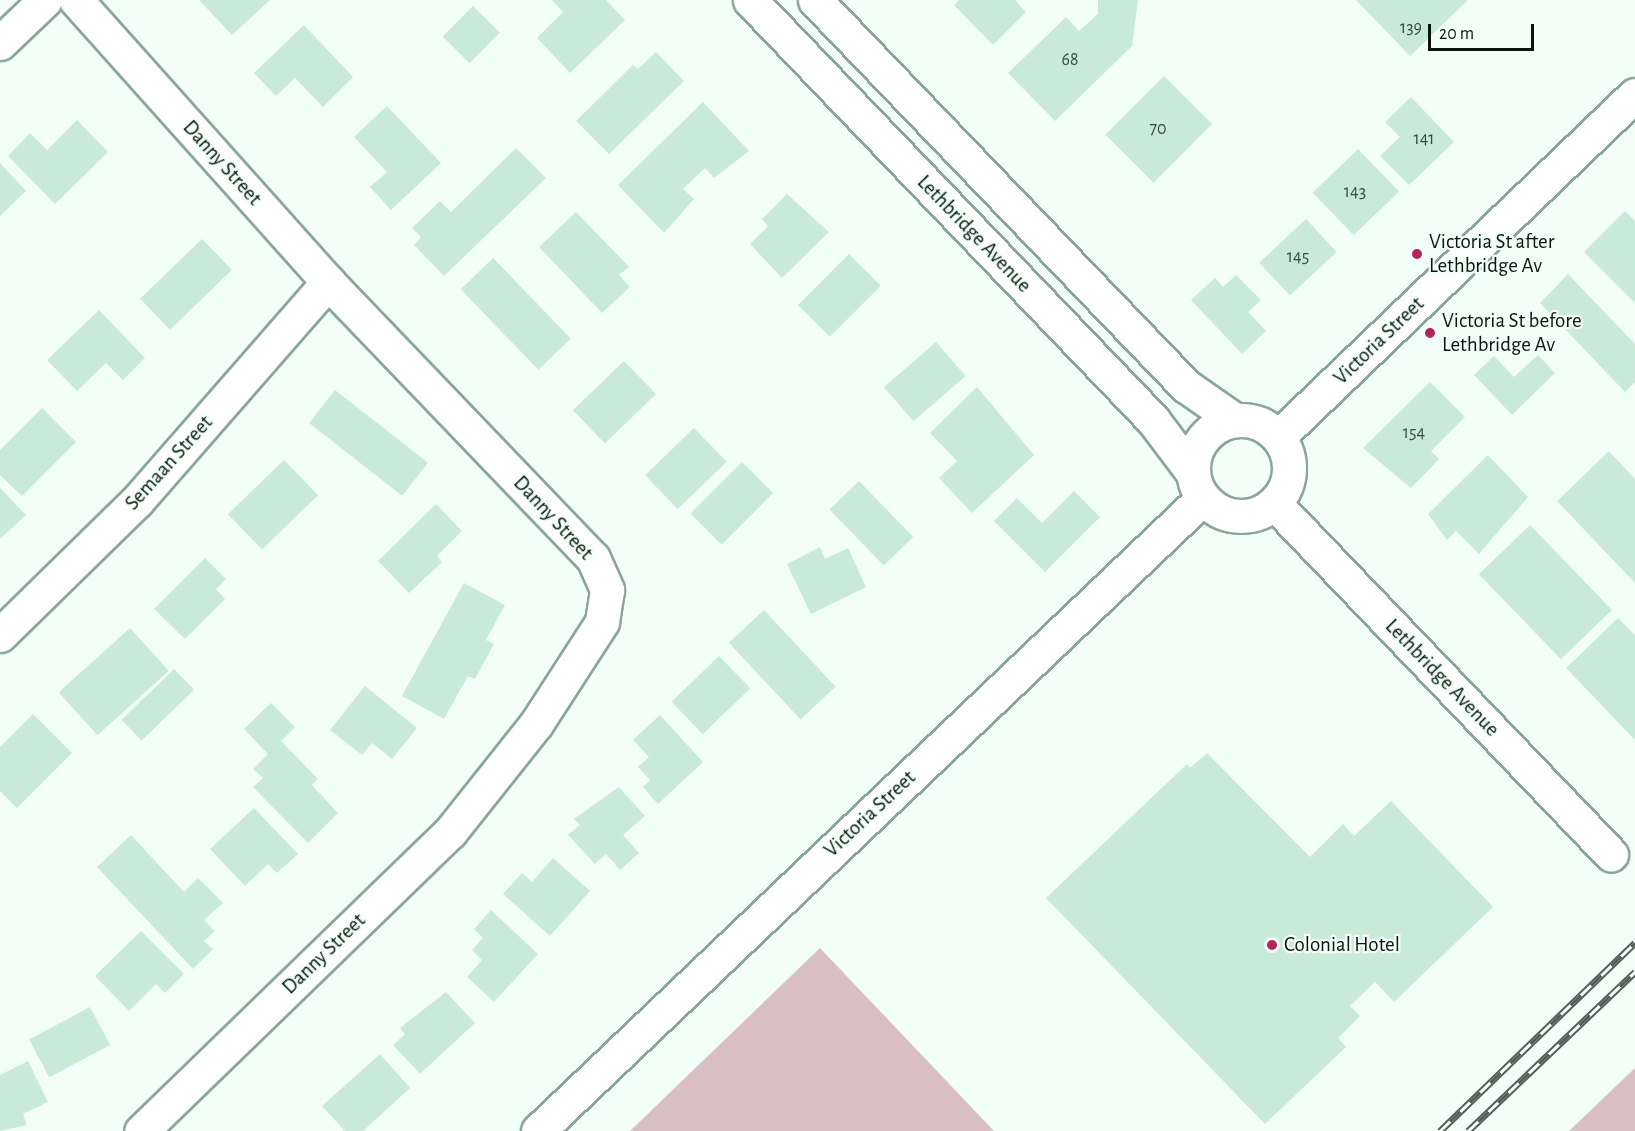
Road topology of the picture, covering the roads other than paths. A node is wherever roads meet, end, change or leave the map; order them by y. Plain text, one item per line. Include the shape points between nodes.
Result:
1 (45, 0) edge
2 (76, 0) edge
3 (750, 0) edge
4 (815, 0) edge
5 (0, 43) edge
6 (1635, 96) edge
7 (328, 282) junction
8 (1235, 420) junction
9 (1278, 437) junction
10 (1198, 486) junction
11 (1274, 503) junction
12 (0, 635) edge
13 (1611, 854) dead end
14 (141, 1131) edge
15 (538, 1131) edge

1 - 5 street
2 - 7 street, Danny Street
3 - 10 street, Lethbridge Avenue via 1153,420
4 - 8 street via 1186,386
6 - 9 street, Victoria Street
7 - 12 street, Semaan Street via 137,501
7 - 14 street, Danny Street via 593,558 607,590 602,622 536,724 450,832
8 - 9 street via 1266,426
8 - 10 street via 1206,435
9 - 11 street via 1289,471
10 - 11 street via 1238,515
10 - 15 street, Victoria Street
11 - 13 street, Lethbridge Avenue

